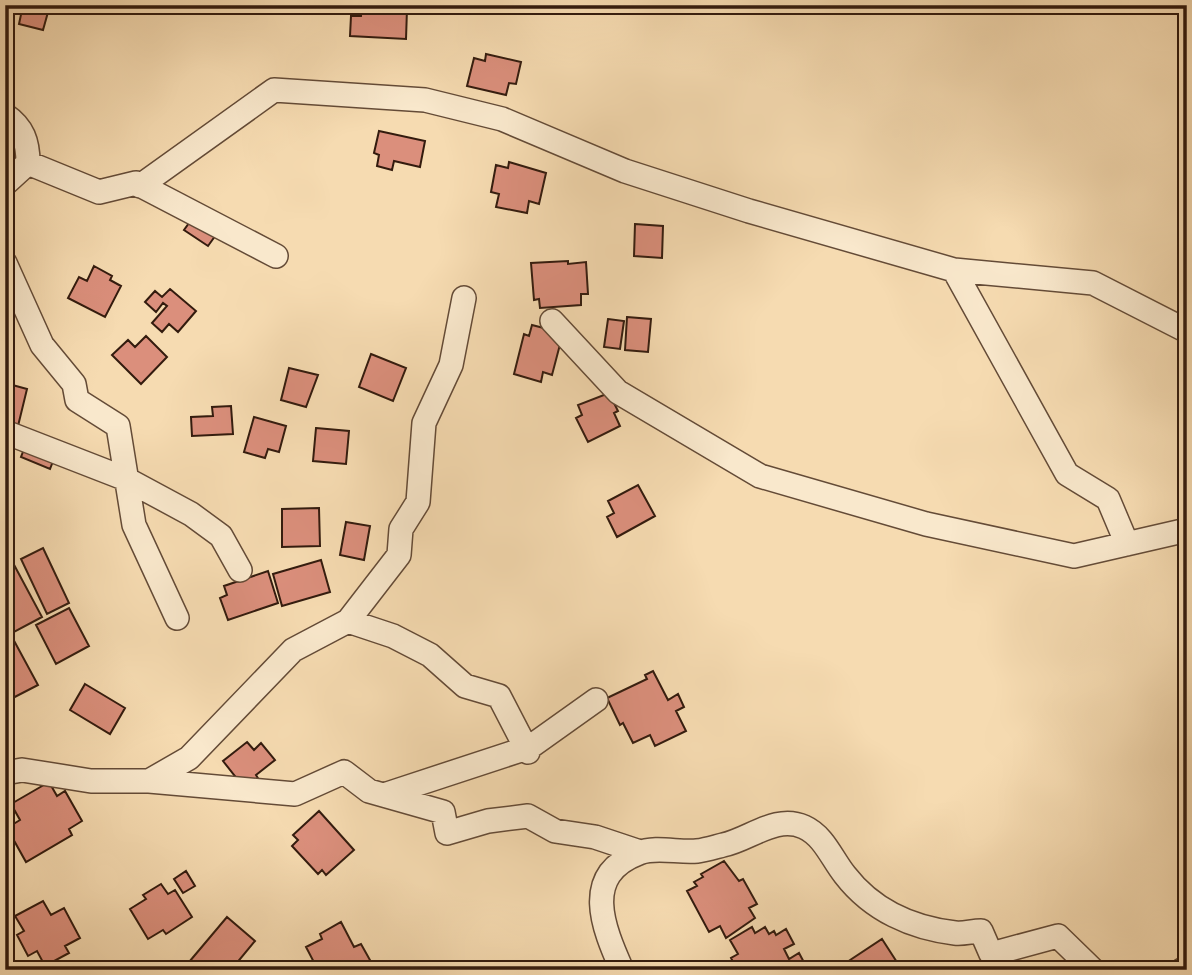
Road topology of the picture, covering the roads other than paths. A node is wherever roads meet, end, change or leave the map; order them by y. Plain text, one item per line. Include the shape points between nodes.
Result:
1 (5, 115) edge
2 (28, 163) junction
3 (6, 184) edge
4 (140, 186) junction
5 (276, 256) dead end
6 (5, 263) edge
7 (954, 270) junction
8 (464, 298) dead end
9 (552, 321) dead end
10 (1187, 331) edge
11 (5, 432) edge
12 (126, 479) junction
13 (1187, 530) edge
14 (1127, 544) junction
15 (240, 570) dead end
16 (177, 618) dead end
17 (348, 621) junction
18 (596, 700) dead end
19 (527, 750) junction
20 (5, 773) edge
21 (149, 781) junction
22 (384, 795) junction
23 (640, 852) junction
24 (622, 970) edge
25 (1093, 970) edge

1 - 2 street via 20,127
2 - 3 street
2 - 4 street via 99,192 136,183
4 - 5 street
4 - 7 street via 274,90 425,100 502,118 625,171 724,203
6 - 12 street via 42,345 74,384 77,400 118,426
7 - 10 street via 1093,283
7 - 14 street via 1067,474 1108,499
8 - 17 street via 451,365 424,423 418,502 401,529 399,555
9 - 14 street via 618,392 760,476 926,524 1074,556
11 - 12 street
12 - 15 street via 191,513 221,536
12 - 16 street via 134,525
13 - 14 street
17 - 19 street via 393,636 430,655 465,686 499,696
17 - 21 street via 293,650 189,758
18 - 19 street
19 - 22 street
20 - 21 street via 22,770 91,780
21 - 22 street via 295,794 344,772 369,791
22 - 23 street via 443,812 447,834 488,821 528,816 555,831 595,837
23 - 24 street via 608,874 600,896 605,932
23 - 25 street via 698,851 731,844 762,828 803,826 826,846 846,877 883,911 926,928 958,934 981,932 988,952 996,955 1058,936

